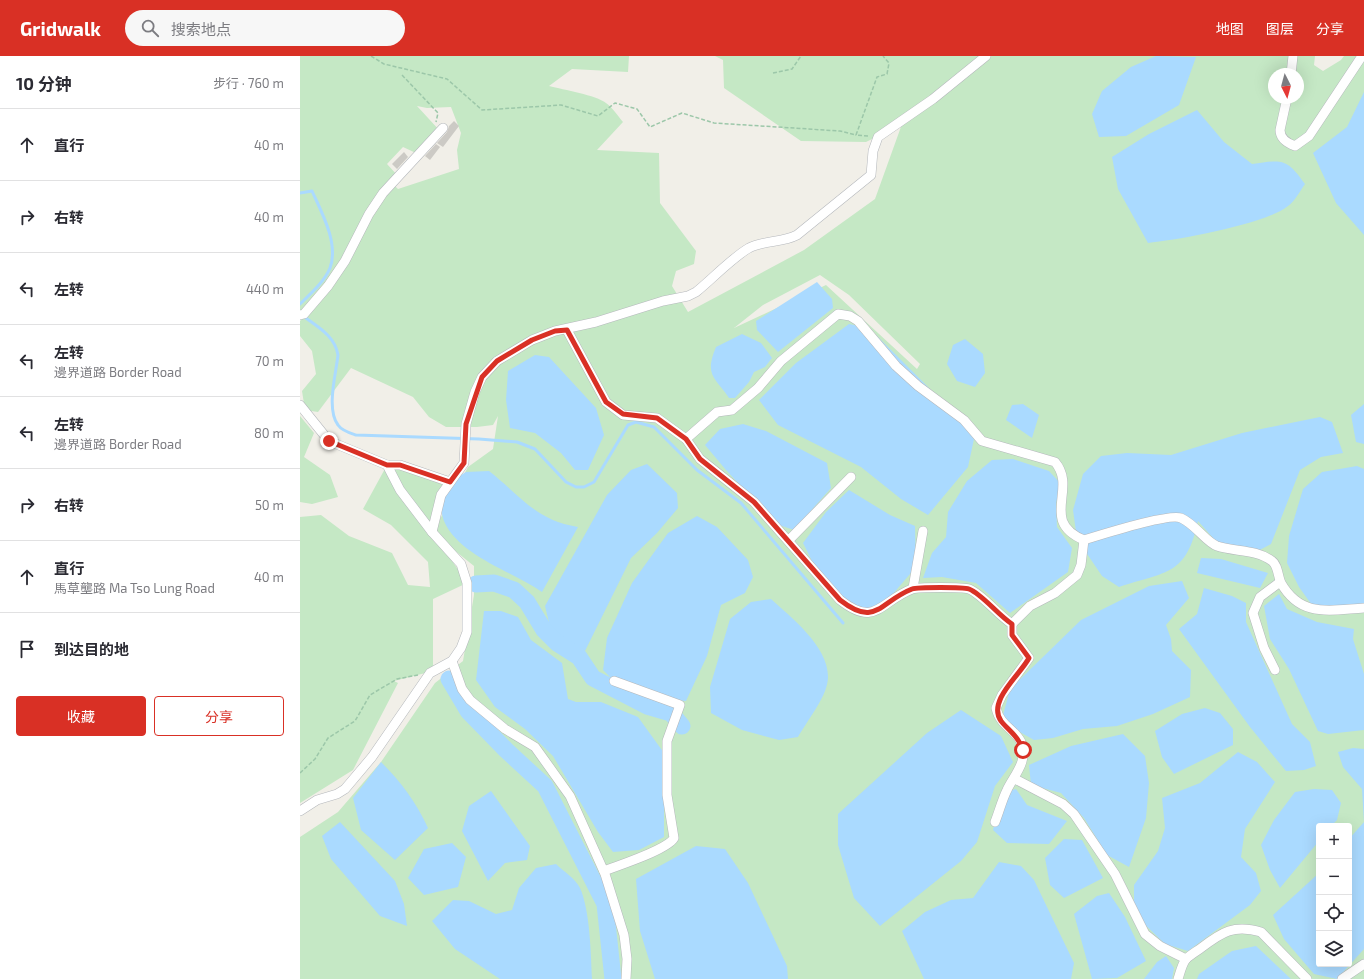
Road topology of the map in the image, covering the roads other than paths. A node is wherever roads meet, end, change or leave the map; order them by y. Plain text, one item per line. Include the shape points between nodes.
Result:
1 (986, 56) edge
2 (1293, 56) edge
3 (1362, 56) edge
4 (1291, 68) edge
5 (1286, 104) edge
6 (443, 128) road end
7 (302, 314) edge
8 (567, 330) junction
9 (300, 405) edge
10 (686, 439) junction
11 (387, 465) junction
12 (851, 477) dead end
13 (450, 482) junction
14 (923, 531) dead end
15 (432, 532) junction
16 (789, 540) junction
17 (1084, 540) junction
18 (1280, 582) junction
19 (913, 588) junction
20 (1364, 608) edge
21 (1012, 624) junction
22 (452, 661) junction
23 (1275, 670) dead end
24 (614, 681) dead end
25 (1015, 779) junction
26 (300, 811) edge
27 (995, 822) dead end
28 (604, 871) junction
29 (1186, 959) junction
30 (1364, 964) edge
31 (626, 979) edge
32 (1178, 979) edge
33 (1307, 979) edge
34 (1342, 979) edge

1 - 8 street via 933,99 878,137 873,151 871,175 797,235 790,239 749,248 688,296
2 - 4 street
3 - 5 street via 1309,136 1295,146 1280,135
6 - 7 street via 383,193 328,286
8 - 10 street via 606,402 623,414 657,418
8 - 13 street via 555,331 532,340 497,361 482,377 466,424 465,459
9 - 11 street via 329,441
10 - 16 street via 700,459 754,502
10 - 17 street via 717,412 732,410 758,388 781,361 838,314 850,316 858,321 896,366 964,420 982,441 1055,462 1063,471 1060,509 1064,527
11 - 13 street via 400,465
11 - 15 street via 400,490
12 - 16 street
13 - 15 street via 441,495
14 - 19 street
15 - 22 street via 461,564 467,583 467,632 461,648
16 - 19 street via 840,600 853,611 873,612
17 - 18 street via 1161,519 1179,517 1192,523 1215,546 1265,556 1274,562
17 - 21 street via 1077,575 1055,592 1030,606
18 - 20 street via 1290,597 1304,607 1319,611
18 - 23 street via 1260,597 1253,613 1264,648
19 - 21 street via 969,589 1000,617
21 - 25 street via 1012,635 1029,658 1002,695 996,708 998,716 1021,741 1023,760
22 - 26 street via 430,673 372,757 349,785 337,794 316,800
22 - 28 street via 462,689 470,700 505,729 535,747 550,766 570,796
24 - 28 street via 680,705 667,741 667,795 674,838 662,848
25 - 27 street via 1007,789
25 - 29 street via 1063,804 1074,814 1115,874 1145,934 1160,946
28 - 31 street via 624,935
29 - 32 street
29 - 33 street via 1225,931 1237,928 1250,929 1261,932
30 - 34 street

